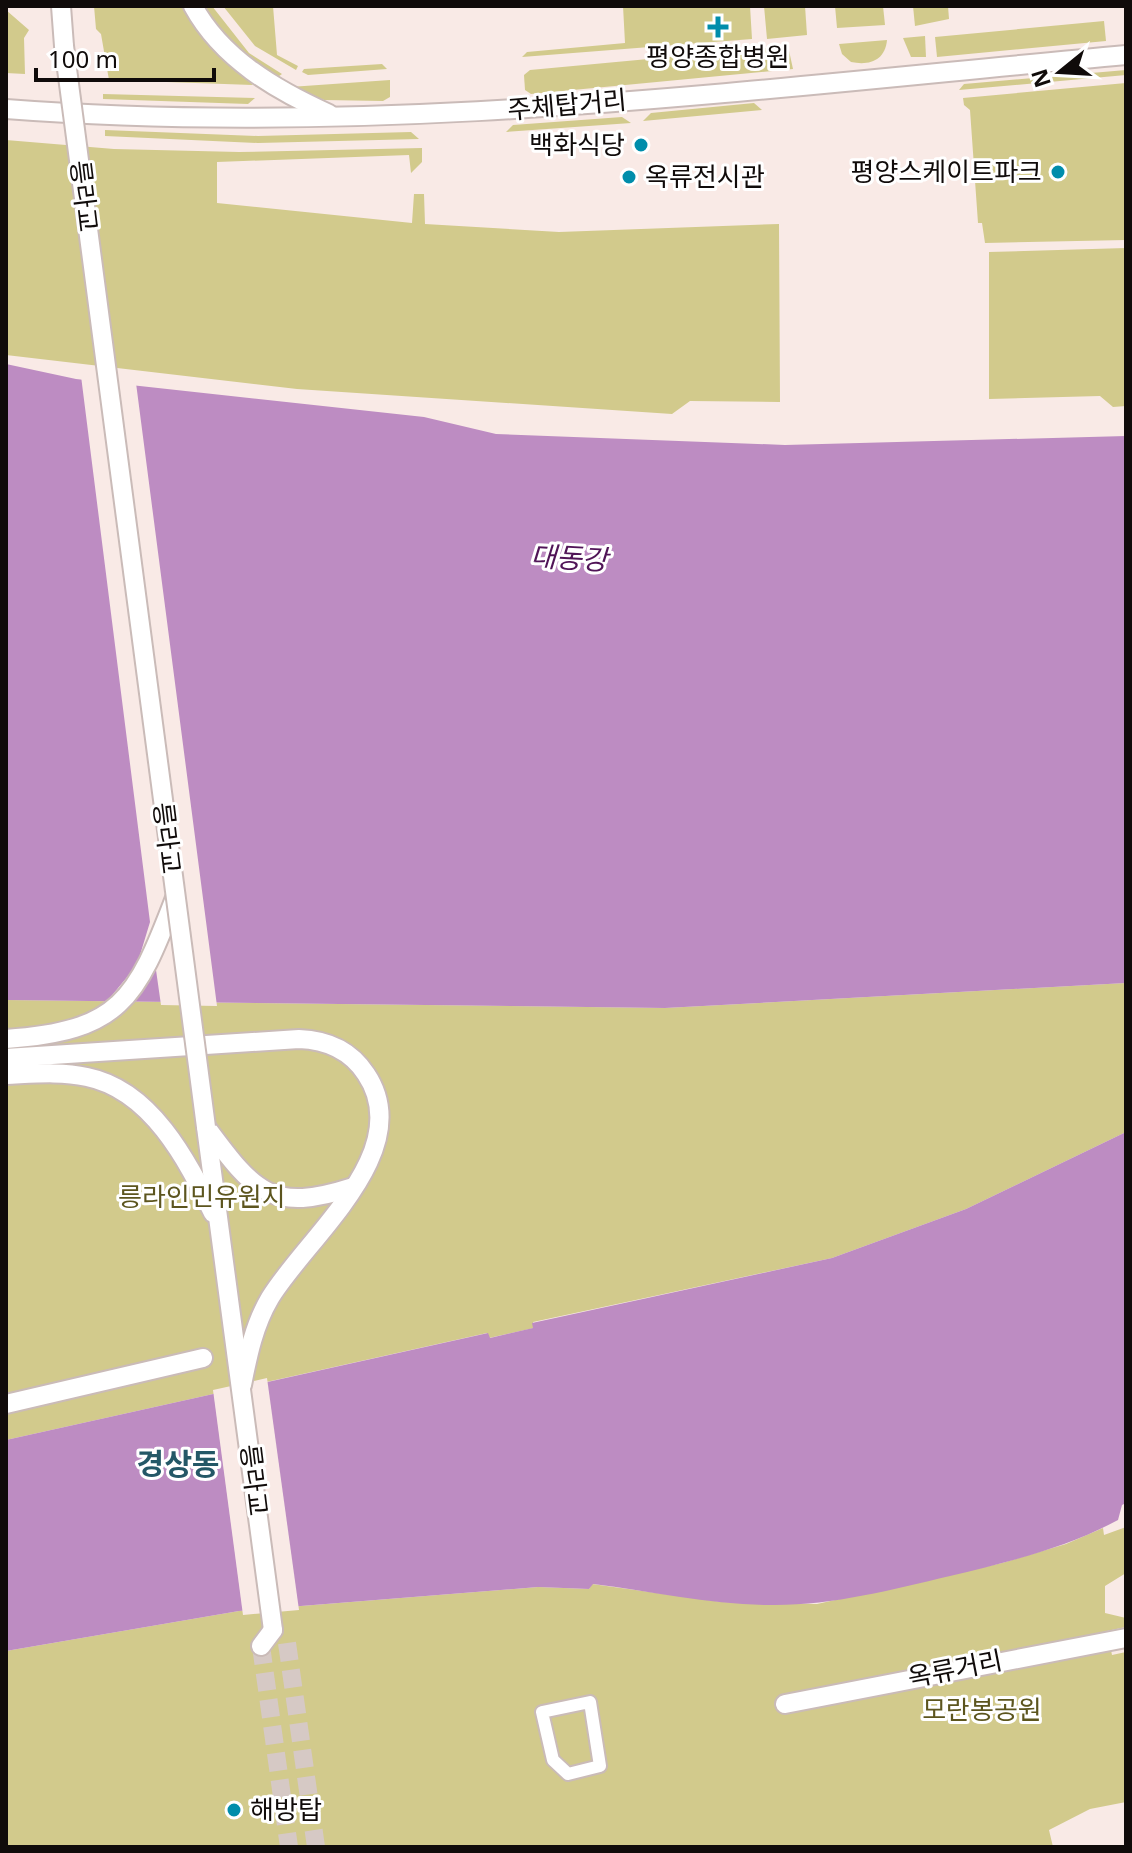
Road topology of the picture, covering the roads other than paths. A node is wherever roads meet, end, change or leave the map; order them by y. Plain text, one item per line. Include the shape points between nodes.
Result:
1 (61, 6) edge
2 (193, 6) edge
3 (1126, 55) edge
4 (262, 79) junction
5 (6, 109) edge
6 (253, 117) junction
7 (338, 118) junction
8 (175, 898) junction
9 (6, 1039) edge
10 (6, 1058) edge
11 (6, 1075) edge
12 (206, 1127) junction
13 (353, 1187) junction
14 (220, 1229) junction
15 (203, 1358) dead end
16 (242, 1385) junction
17 (6, 1404) edge
18 (1126, 1638) edge
19 (261, 1646) tunnel mouth
20 (785, 1704) dead end
21 (568, 1774) joint

1 - 8 main road, 릉라교, bridge
2 - 4 main road via 209,32
3 - 7 main road, 주체탑거리 via 512,110
4 - 6 main road via 267,93
4 - 7 main road
5 - 6 main road, 주체탑거리
6 - 7 main road, 주체탑거리
8 - 9 main road via 143,972 109,1013 65,1034
8 - 12 main road, 릉라교, bridge
10 - 13 main road via 299,1039 328,1042 361,1065 380,1103 382,1124
11 - 14 main road via 89,1077 144,1108 190,1166
12 - 13 main road via 242,1171 275,1196 299,1200
12 - 14 main road, 릉라교
13 - 16 main road via 260,1315
14 - 16 main road, 릉라교
15 - 17 main road
16 - 19 main road, 릉라교 via 280,1636
18 - 20 main road, 옥류거리
21 - 21 street via 600,1766 590,1702 542,1712 553,1760

